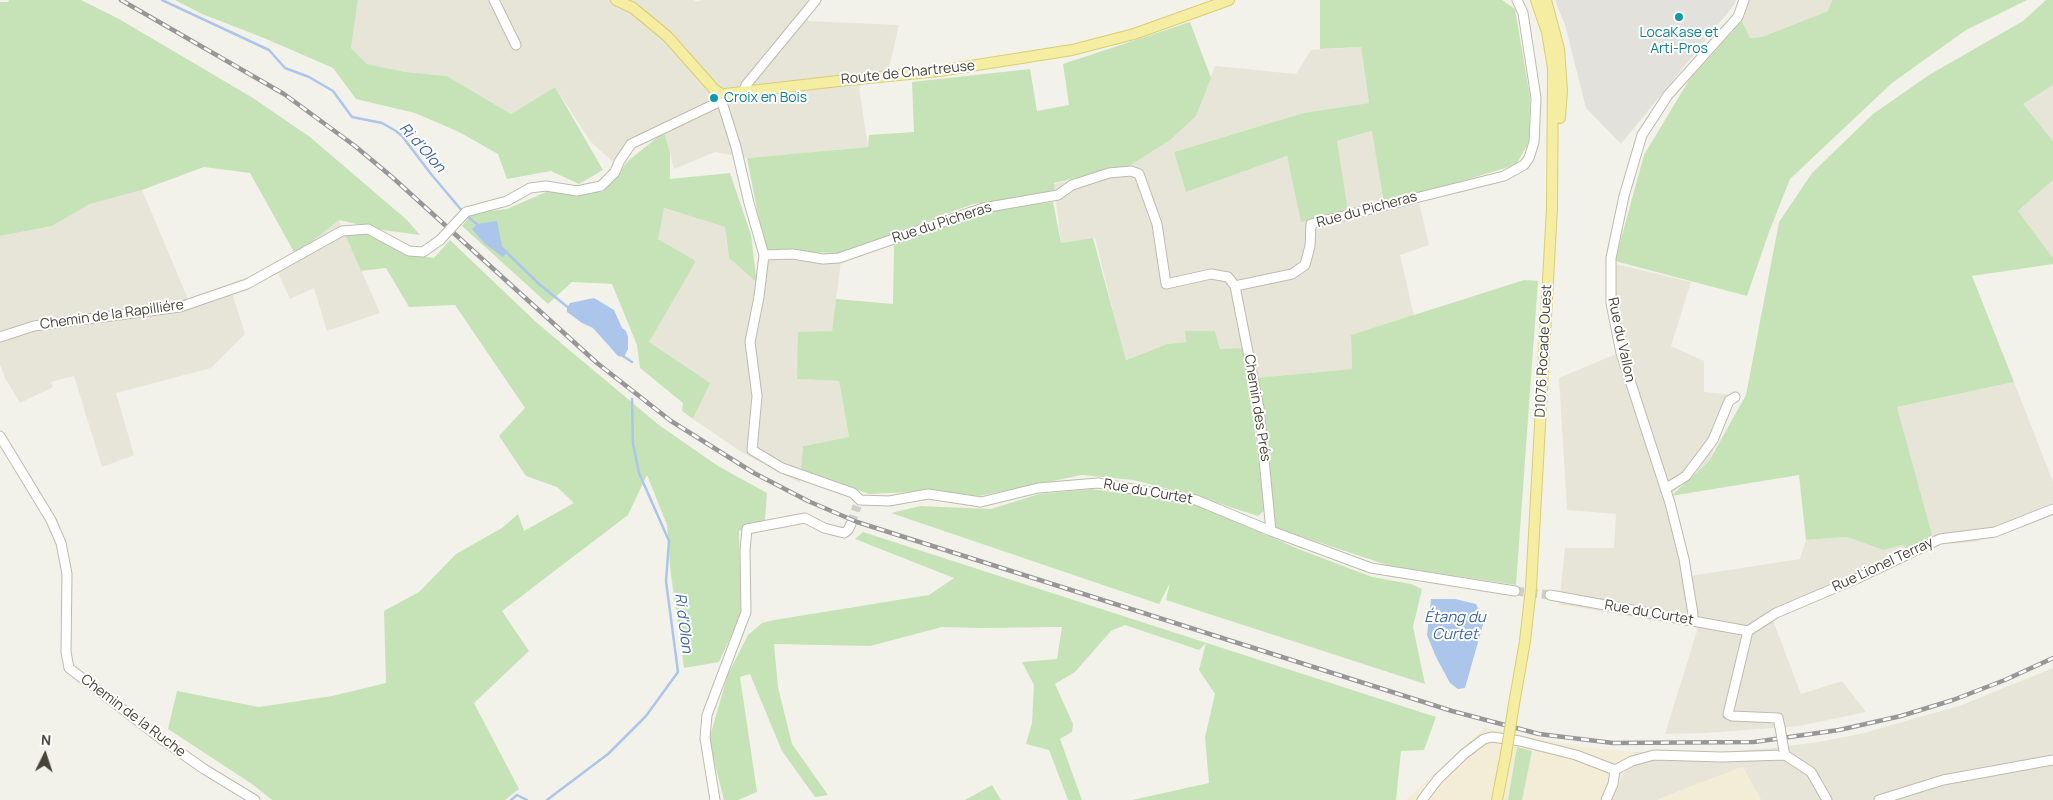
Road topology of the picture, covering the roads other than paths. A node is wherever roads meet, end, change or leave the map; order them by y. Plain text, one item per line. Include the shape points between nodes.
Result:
1 (494, 0) edge
2 (616, 0) edge
3 (816, 0) edge
4 (1229, 0) edge
5 (1517, 0) edge
6 (1536, 0) edge
7 (1546, 0) edge
8 (1744, 0) edge
9 (516, 45) dead end
10 (744, 91) junction
11 (721, 97) junction
12 (1552, 208) junction
13 (764, 255) junction
14 (1234, 286) junction
15 (0, 337) edge
16 (1734, 397) dead end
17 (0, 436) edge
18 (1665, 489) junction
19 (2053, 509) edge
20 (851, 524) dead end
21 (1271, 531) junction
22 (1515, 591) tunnel mouth
23 (1550, 595) tunnel mouth
24 (1692, 621) junction
25 (1748, 630) junction
26 (1784, 753) junction
27 (2053, 760) edge
28 (1615, 770) junction
29 (256, 800) edge
30 (715, 800) edge
31 (1422, 800) edge
32 (1498, 800) edge
33 (1606, 800) edge
34 (1827, 800) edge
35 (1879, 800) edge

1 - 9 street
2 - 11 main road via 633,8 666,36
3 - 10 street
4 - 10 main road, Route de Chartreuse via 1134,34 1072,50 939,71
5 - 14 street, Rue du Picheras via 1523,13 1536,98 1534,142 1524,165 1504,176 1311,224 1305,265 1292,274
6 - 12 main road, D1076 Rocade Ouest via 1547,32 1553,68
7 - 12 main road via 1558,49 1562,91
8 - 18 street, Rue du Vallon via 1738,17 1668,95 1642,135 1624,196 1611,258 1611,303 1621,353
10 - 11 main road, Route de Chartreuse
11 - 13 street
11 - 15 street, Chemin de la Rapilliére, bridge via 632,144 615,172 601,186 577,191 546,186 530,188 507,201 466,212 440,240 423,252 409,251 368,229 342,231 247,284 180,307 34,326
12 - 32 main road, D1076 Rocade Ouest, bridge via 1532,580
13 - 14 street, Rue du Picheras via 839,258 983,208 1058,195 1072,184 1109,173 1131,171 1139,174 1157,224 1166,284 1211,274 1228,277
13 - 21 street, Rue du Curtet via 750,342 757,396 752,450 782,468 853,493 859,503 928,494 981,502 1038,488 1098,483 1196,500
14 - 21 street, Chemin des Prés via 1259,408
16 - 18 street via 1729,401 1714,440 1686,476
17 - 29 street, Chemin de la Ruche via 51,520 61,543 67,574 66,652 69,668 160,738
18 - 24 street, Rue du Vallon via 1684,559
19 - 25 street, Rue Lionel Terray via 1995,532 1940,539 1776,613
20 - 30 street via 844,533 824,528 805,518 747,529 744,552 746,612 707,715 705,738
21 - 22 street, Rue du Curtet via 1371,568
23 - 24 street, Rue du Curtet
24 - 25 street, Rue du Curtet
25 - 26 street, bridge via 1728,714 1778,718
26 - 28 street via 1722,757 1654,755
26 - 34 street via 1811,772
27 - 35 street via 1943,780
28 - 31 street via 1576,755 1492,737 1464,754
28 - 33 street

